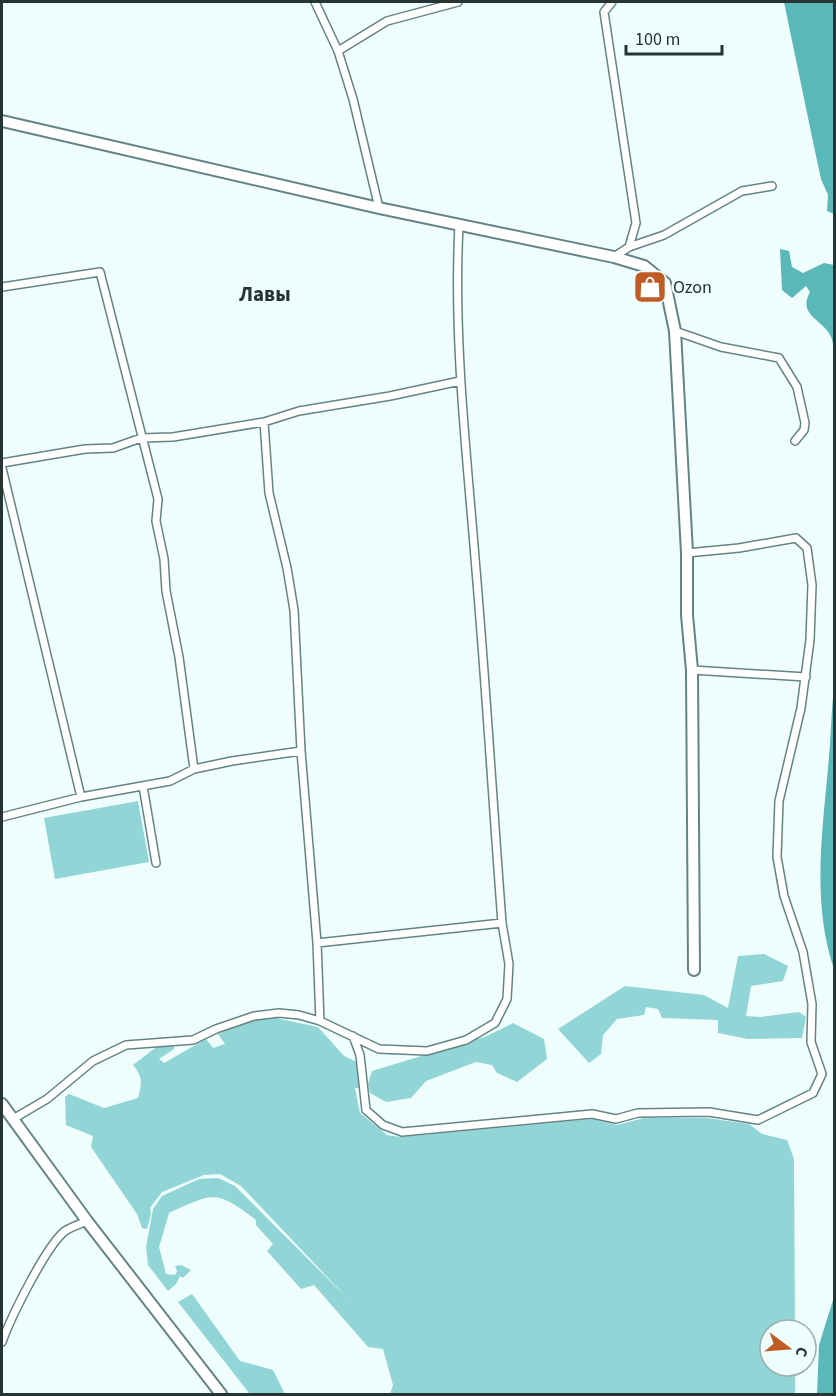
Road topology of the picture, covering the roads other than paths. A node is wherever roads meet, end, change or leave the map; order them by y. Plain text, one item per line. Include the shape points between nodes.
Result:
1 (315, 2) edge
2 (458, 2) edge
3 (612, 2) edge
4 (338, 51) junction
5 (2, 121) edge
6 (772, 186) dead end
7 (379, 208) junction
8 (459, 225) junction
9 (629, 247) junction
10 (614, 257) junction
11 (2, 286) edge
12 (675, 331) junction
13 (460, 381) junction
14 (264, 422) junction
15 (141, 438) junction
16 (795, 441) dead end
17 (2, 466) edge
18 (687, 553) junction
19 (692, 670) junction
20 (806, 677) junction
21 (302, 751) junction
22 (194, 769) junction
23 (143, 786) junction
24 (81, 796) junction
25 (2, 817) edge
26 (156, 863) dead end
27 (502, 923) junction
28 (317, 943) junction
29 (694, 970) dead end
30 (320, 1021) junction
31 (353, 1036) junction
32 (2, 1104) edge
33 (12, 1119) junction
34 (87, 1221) junction
35 (2, 1342) edge
36 (221, 1395) edge

1 - 4 street
2 - 4 street via 387,21
3 - 9 street via 604,12 636,223
4 - 7 street via 356,106
5 - 7 street
6 - 9 street via 742,191 664,235
7 - 8 street
8 - 10 street
8 - 13 street via 456,283
9 - 10 street
10 - 12 street via 644,266 665,283
11 - 15 street via 99,272
12 - 16 street via 722,347 779,358 797,387 805,423
12 - 18 street
13 - 14 street via 299,411
13 - 27 street
14 - 15 street via 174,437
14 - 21 street via 268,493 294,610
15 - 17 street via 113,448 85,449
15 - 22 street via 158,499 156,521
17 - 24 street
18 - 19 street
18 - 20 street via 796,538 807,548 812,585
19 - 20 street
19 - 29 street
20 - 31 street via 779,801 777,857 784,896 803,952 812,1004 811,1041 822,1074 813,1093 758,1120 709,1112 638,1113 616,1119 592,1114 402,1132 383,1125 366,1110 360,1055
21 - 22 street
21 - 28 street
22 - 23 street via 170,781
23 - 24 street
23 - 26 street
24 - 25 street
27 - 28 street
27 - 31 street via 509,964 507,999 495,1023 466,1040 427,1051 379,1049
28 - 30 street
30 - 31 street
30 - 33 street via 279,1013 254,1016 193,1040 126,1045 93,1061 47,1099
32 - 33 street
33 - 34 street
34 - 35 street via 65,1232 50,1251 13,1314
34 - 36 street

